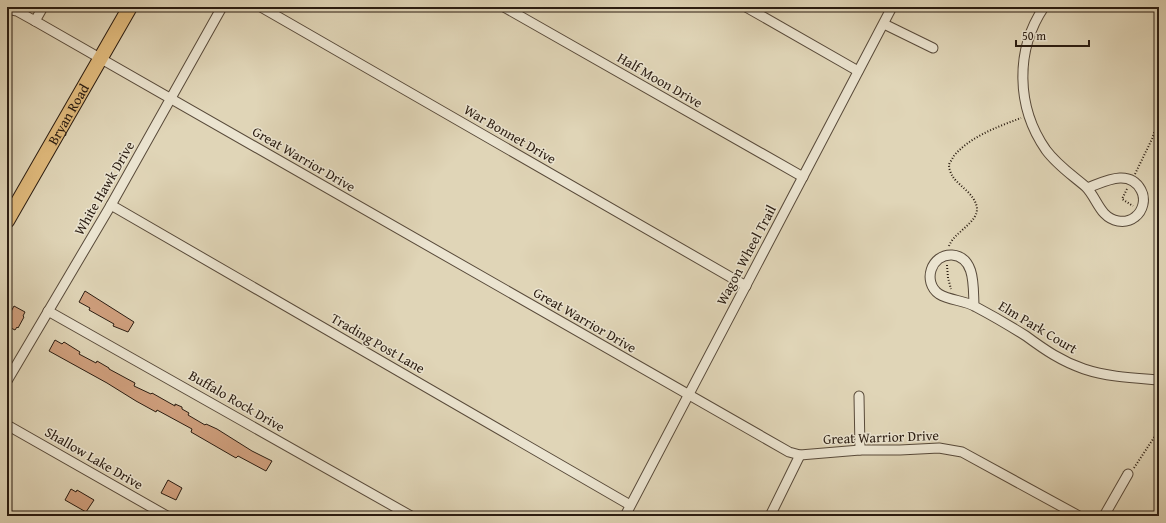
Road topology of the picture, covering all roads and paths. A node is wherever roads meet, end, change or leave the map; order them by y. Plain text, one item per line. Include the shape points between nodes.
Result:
1 (43, 7) edge
2 (130, 7) edge
3 (222, 7) edge
4 (261, 7) edge
5 (504, 7) edge
6 (746, 7) edge
7 (892, 7) edge
8 (1044, 7) edge
9 (7, 9) edge
10 (35, 21) junction
11 (884, 24) junction
12 (933, 48) dead end
13 (100, 59) junction
14 (858, 71) junction
15 (170, 99) junction
16 (1022, 118) dead end
17 (1159, 118) edge
18 (1134, 175) dead end
19 (803, 177) junction
20 (1129, 185) dead end
21 (1087, 188) junction
22 (111, 205) junction
23 (1136, 208) dead end
24 (7, 220) edge
25 (948, 249) dead end
26 (947, 261) dead end
27 (746, 286) junction
28 (952, 292) dead end
29 (974, 305) junction
30 (48, 311) junction
31 (1159, 380) edge
32 (7, 381) edge
33 (689, 395) junction
34 (859, 396) dead end
35 (7, 425) edge
36 (1159, 430) edge
37 (860, 450) junction
38 (800, 455) junction
39 (1128, 474) joint
40 (630, 505) junction
41 (166, 516) edge
42 (411, 516) edge
43 (625, 516) edge
44 (770, 516) edge
45 (1079, 516) edge
46 (1104, 516) edge

1 - 10 street
2 - 13 main road, Bryan Road
3 - 15 street, White Hawk Drive
4 - 27 street, War Bonnet Drive
5 - 19 street, Half Moon Drive
6 - 14 street
7 - 11 street, Wagon Wheel Trail
8 - 21 street via 1031,31 1024,56 1022,78 1026,106 1031,123 1046,150
9 - 10 street, Great Warrior Drive
10 - 13 street, Great Warrior Drive
11 - 12 street
11 - 14 street, Wagon Wheel Trail
13 - 15 street, Great Warrior Drive
13 - 24 main road, Bryan Road
14 - 19 street, Wagon Wheel Trail
15 - 22 street, White Hawk Drive
15 - 33 street, Great Warrior Drive
16 - 25 path via 971,141 959,150 951,161 950,171 977,208 974,219 954,237
17 - 18 path via 1152,139
19 - 27 street, Wagon Wheel Trail
20 - 23 path via 1122,199
21 - 21 street via 1104,214 1115,221 1131,220 1143,206 1143,192 1128,178 1114,178
22 - 30 street, White Hawk Drive
22 - 40 street, Trading Post Lane
26 - 28 path
27 - 33 street, Wagon Wheel Trail
29 - 29 street, Elm Park Court via 936,291 931,284 930,276 931,268 937,260 949,255 967,263 971,270
29 - 31 street, Elm Park Court via 1075,366 1111,375
30 - 32 street, White Hawk Drive
30 - 42 street, Buffalo Rock Drive
33 - 38 street, Great Warrior Drive via 789,452
33 - 40 street, Wagon Wheel Trail
34 - 37 street
35 - 41 street, Shallow Lake Drive
36 - 39 path
37 - 38 street, Great Warrior Drive
37 - 45 street, Great Warrior Drive via 939,448 962,452
38 - 44 street
39 - 46 street
40 - 43 street, Wagon Wheel Trail

